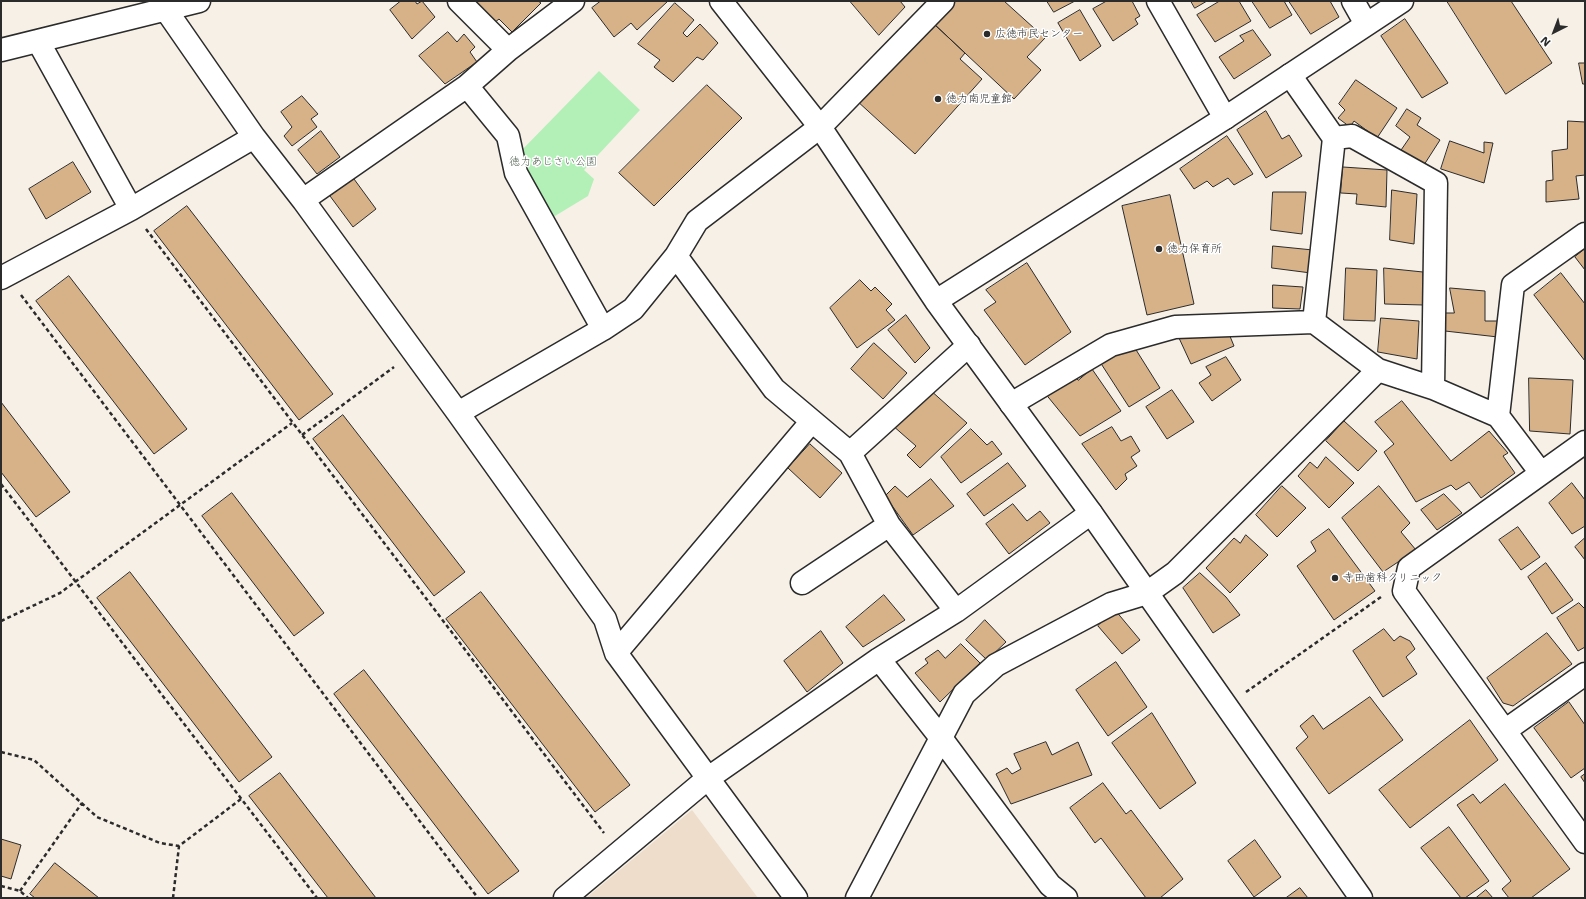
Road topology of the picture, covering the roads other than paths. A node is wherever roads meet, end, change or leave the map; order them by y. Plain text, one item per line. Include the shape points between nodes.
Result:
1 (199, 1) edge
2 (459, 1) edge
3 (573, 1) edge
4 (721, 1) edge
5 (943, 1) edge
6 (1158, 1) edge
7 (1353, 1) edge
8 (1402, 1) edge
9 (166, 10) junction
10 (1366, 24) junction
11 (38, 41) junction
12 (1, 50) edge
13 (508, 50) junction
14 (1290, 75) junction
15 (467, 86) junction
16 (1225, 118) junction
17 (820, 127) junction
18 (254, 137) junction
19 (1334, 138) junction
20 (303, 200) junction
21 (131, 209) junction
22 (1585, 234) edge
23 (676, 256) junction
24 (4, 277) edge
25 (936, 301) junction
26 (1314, 322) junction
27 (603, 329) junction
28 (969, 345) junction
29 (1378, 370) junction
30 (1433, 388) junction
31 (1011, 404) junction
32 (458, 412) junction
33 (1498, 416) junction
34 (812, 421) junction
35 (1585, 442) edge
36 (850, 453) junction
37 (1541, 472) junction
38 (1091, 513) junction
39 (889, 525) junction
40 (802, 583) dead end
41 (1147, 593) junction
42 (956, 611) junction
43 (616, 653) junction
44 (879, 659) junction
45 (1585, 674) edge
46 (1506, 730) junction
47 (941, 738) junction
48 (707, 779) junction
49 (1585, 842) edge
50 (565, 898) edge
51 (796, 898) edge
52 (857, 898) edge
53 (1066, 898) edge
54 (1361, 898) edge

1 - 9 street
2 - 13 street
3 - 13 street
4 - 17 street
5 - 17 street
6 - 16 street
7 - 10 street
8 - 10 street
9 - 11 street
9 - 18 street
10 - 14 street
11 - 12 street
11 - 21 street
13 - 15 street
14 - 16 street
14 - 19 street
15 - 20 street
15 - 27 street via 508,136 516,173
16 - 25 street
17 - 23 street via 697,221
17 - 25 street
18 - 20 street
18 - 21 street
19 - 26 street
19 - 30 street via 1352,136 1436,183
20 - 32 street
21 - 24 street
22 - 33 street via 1513,285
23 - 27 street via 633,309
23 - 34 street via 774,390
25 - 28 street
26 - 29 street
26 - 31 street via 1176,327 1111,345
27 - 32 street
28 - 31 street
28 - 36 street
29 - 30 street
29 - 41 street via 1175,573
30 - 33 street
31 - 38 street
32 - 43 street via 605,619
33 - 37 street
34 - 36 street
34 - 43 street
35 - 37 street
36 - 39 street
37 - 46 street via 1409,568 1404,591
38 - 41 street
38 - 42 street
39 - 40 street
39 - 42 street
41 - 47 street via 1111,604 996,665 964,694
41 - 54 street
42 - 44 street
43 - 48 street
44 - 47 street
44 - 48 street
45 - 46 street
46 - 49 street
47 - 52 street
47 - 53 street via 1050,885
48 - 50 street
48 - 51 street

